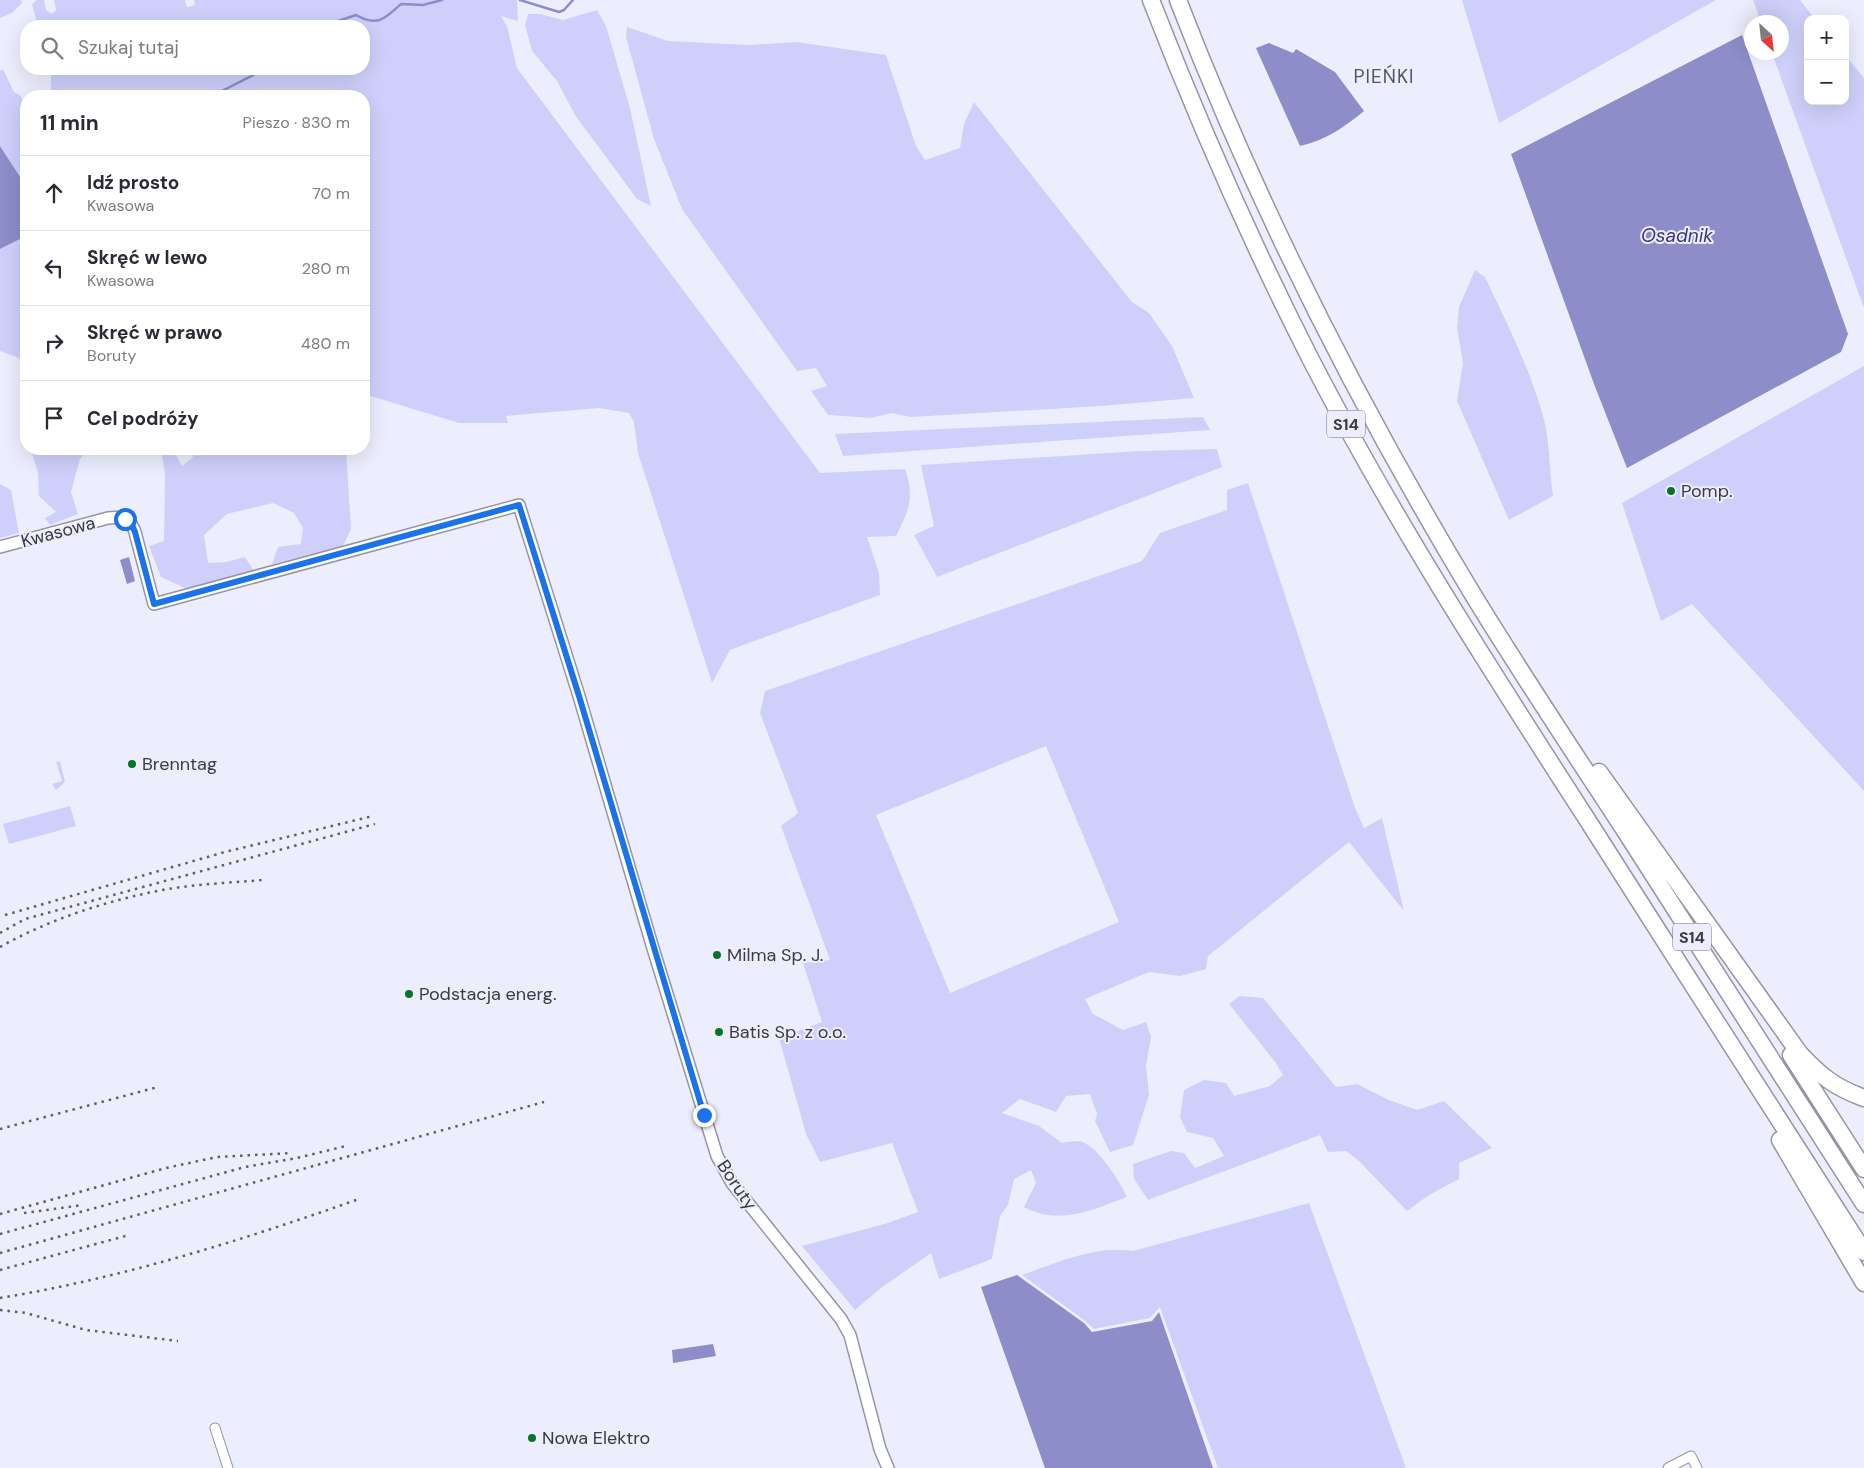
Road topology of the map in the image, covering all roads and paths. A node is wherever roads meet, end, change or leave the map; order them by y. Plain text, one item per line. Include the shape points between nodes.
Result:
1 (1151, 0) edge
2 (1178, 0) edge
3 (519, 505) joint
4 (0, 547) edge
5 (1520, 669) junction
6 (1714, 933) junction
7 (1725, 1036) junction
8 (1864, 1098) edge
9 (1864, 1169) edge
10 (1864, 1204) edge
11 (1864, 1252) edge
12 (1864, 1283) edge
13 (215, 1428) dead end
14 (228, 1468) edge
15 (888, 1468) edge
16 (1668, 1468) edge
17 (1697, 1468) edge

1 - 7 highway, S14 via 1213,152 1264,264 1310,358 1368,464 1429,572 1493,675
2 - 5 highway, S14 via 1236,142 1327,334 1420,505
3 - 4 street, Kwasowa via 154,604 135,532 125,519 108,518
3 - 15 street, Boruty via 717,1156 732,1183 841,1318 850,1335
5 - 6 highway via 1568,730
5 - 10 highway, S14
6 - 8 highway via 1820,1076 1836,1087
6 - 9 highway
7 - 11 highway, S14
7 - 12 highway via 1769,1121
13 - 14 street
16 - 17 street via 1691,1456

